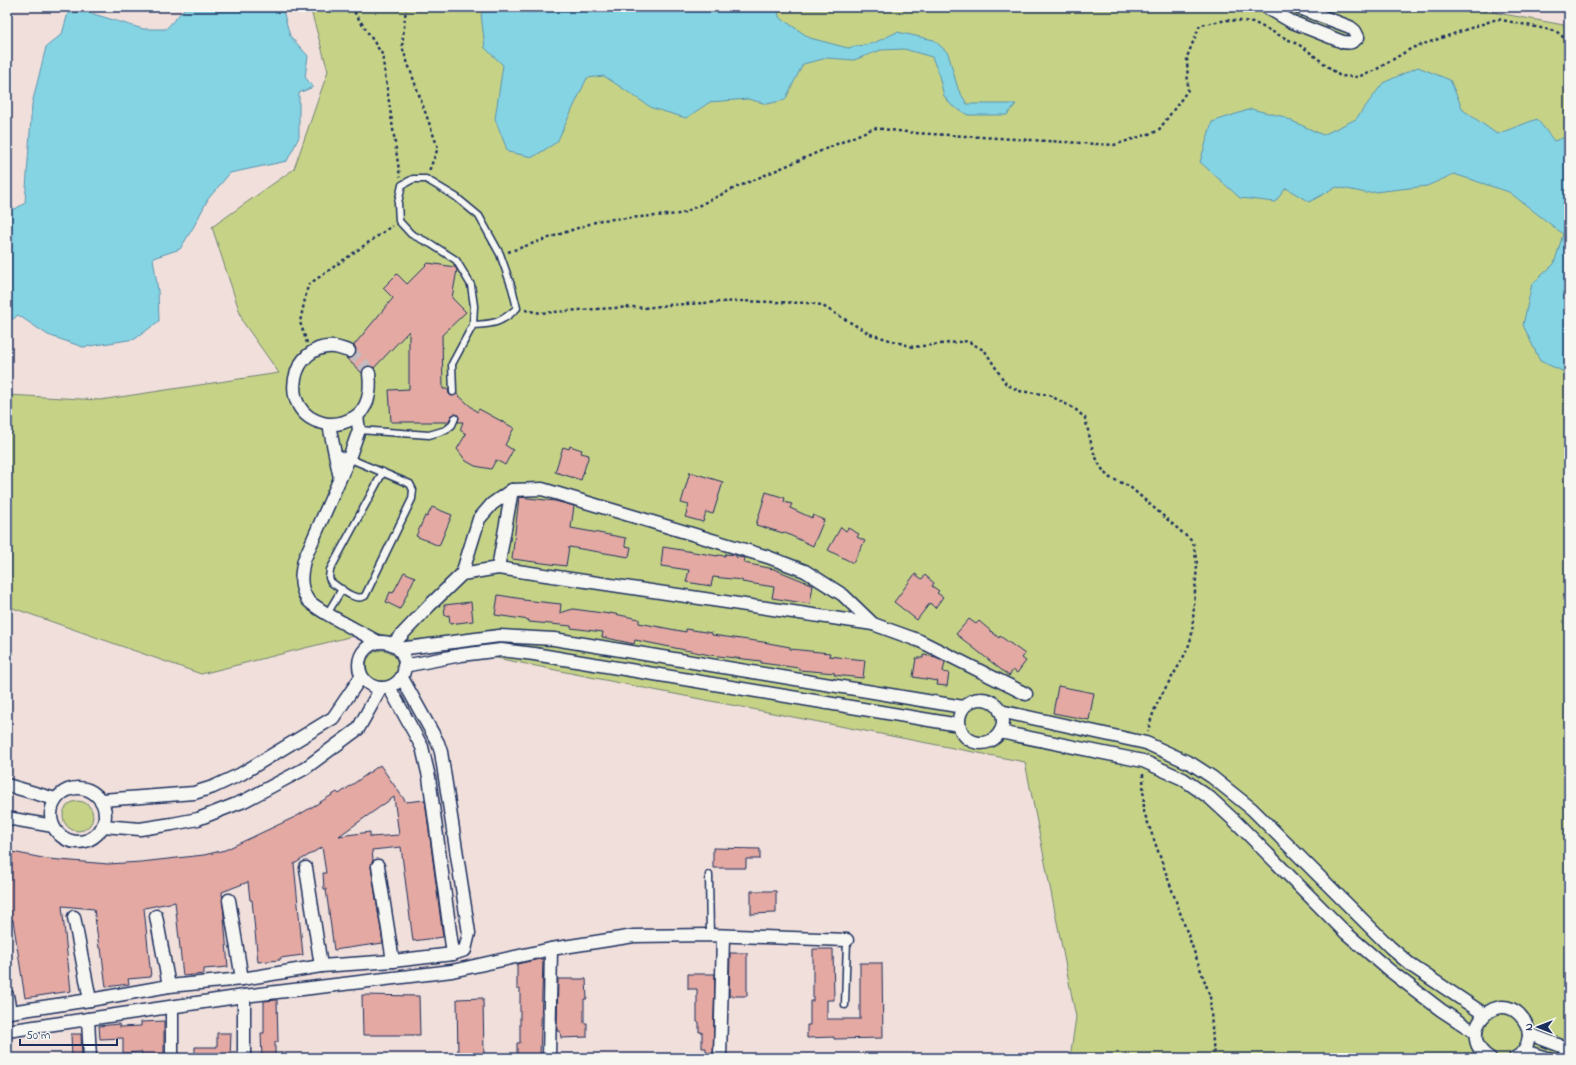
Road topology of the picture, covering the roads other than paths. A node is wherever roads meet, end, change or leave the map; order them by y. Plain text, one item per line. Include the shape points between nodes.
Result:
1 (1266, 7) edge
2 (1298, 7) edge
3 (473, 325) junction
4 (349, 351) tunnel mouth
5 (369, 373) tunnel mouth
6 (454, 392) dead end
7 (357, 416) junction
8 (455, 418) dead end
9 (329, 425) junction
10 (359, 430) junction
11 (334, 452) junction
12 (349, 458) junction
13 (383, 472) junction
14 (340, 478) junction
15 (512, 490) junction
16 (498, 568) junction
17 (462, 574) junction
18 (342, 589) junction
19 (327, 614) junction
20 (873, 624) junction
21 (378, 642) junction
22 (396, 647) junction
23 (403, 672) junction
24 (362, 677) junction
25 (385, 688) junction
26 (1026, 694) dead end
27 (963, 707) junction
28 (1000, 711) junction
29 (959, 725) junction
30 (1000, 732) junction
31 (1146, 744) junction
32 (1143, 761) junction
33 (7, 786) edge
34 (56, 799) junction
35 (102, 800) junction
36 (7, 818) edge
37 (53, 826) junction
38 (103, 826) junction
39 (378, 866) dead end
40 (306, 868) dead end
41 (709, 875) dead end
42 (229, 900) dead end
43 (156, 916) dead end
44 (74, 917) dead end
45 (710, 935) junction
46 (723, 936) junction
47 (847, 940) joint
48 (551, 949) junction
49 (453, 954) junction
50 (393, 961) junction
51 (321, 966) junction
52 (242, 979) junction
53 (169, 986) junction
54 (7, 995) edge
55 (244, 996) junction
56 (90, 1000) junction
57 (845, 1005) dead end
58 (172, 1007) junction
59 (9, 1012) edge
60 (1484, 1014) junction
61 (88, 1018) junction
62 (7, 1031) edge
63 (1476, 1033) junction
64 (1529, 1034) junction
65 (1569, 1049) edge
66 (1519, 1054) edge
67 (90, 1058) edge
68 (172, 1058) edge
69 (244, 1058) edge
70 (549, 1058) edge
71 (720, 1058) edge
72 (1490, 1058) edge
73 (1546, 1058) edge

1 - 2 street via 1292,22 1343,42 1354,42 1358,37 1350,27
3 - 3 lane via 471,285 456,260 411,234 399,221 398,203 402,185 413,179 426,178 456,197 479,216 500,254 517,308 505,319 490,325
3 - 6 lane via 452,364
4 - 9 street via 334,347 322,348 311,353 301,363 295,375 293,389 296,402 304,414 316,422
5 - 7 street via 369,396
7 - 9 street via 349,421
7 - 10 street
8 - 10 lane via 446,430 429,435
9 - 11 street
10 - 12 street
11 - 12 lane
11 - 14 street
12 - 13 lane
12 - 14 street
13 - 18 lane via 330,570 331,582
13 - 18 lane via 410,484 413,490 412,499 365,596 356,598
14 - 19 street via 304,560 301,574 301,583 308,600
15 - 16 street
15 - 17 street via 492,504 479,519
15 - 20 street via 542,489 806,571 843,595
16 - 17 street
16 - 20 street
17 - 22 street via 429,606
18 - 19 lane
19 - 21 street
20 - 26 street via 920,641
21 - 22 street via 386,642
21 - 24 street via 371,644 360,655 358,662
22 - 23 street via 403,655
22 - 27 street via 499,636 554,639
23 - 25 street via 395,684
23 - 29 street via 461,655 501,650
23 - 49 street via 441,752 469,933 465,950
24 - 25 street via 373,687
24 - 35 street via 333,718 241,774 194,793
25 - 38 street via 358,729 304,768 244,800 198,819 140,830
25 - 49 street via 422,746
27 - 28 street via 976,699 983,699 996,705
27 - 29 street via 958,718
28 - 30 street
28 - 31 street
29 - 30 street via 965,737 977,743 990,741
30 - 32 street
31 - 32 street
31 - 60 street via 1192,764 1252,808 1390,947 1412,966
32 - 63 street via 1183,779 1210,798 1378,961 1441,1010
33 - 34 street
34 - 35 street via 66,790 79,787 88,788
34 - 37 street via 51,816
35 - 38 street via 106,817
36 - 37 street
37 - 38 street via 61,836 74,842 83,842 98,834
39 - 50 street
40 - 51 street
41 - 45 lane
42 - 52 street
43 - 53 street
44 - 56 street
45 - 46 street
45 - 48 street via 634,936
46 - 47 street
46 - 71 street
47 - 57 lane
48 - 55 street via 452,971
48 - 70 street
49 - 50 street
50 - 51 street
51 - 52 street
52 - 53 street
53 - 56 street
54 - 59 street
55 - 58 street
55 - 69 street
56 - 59 street
58 - 61 street
58 - 68 street
60 - 63 street
60 - 64 street via 1500,1008 1509,1008 1523,1018
61 - 62 street
61 - 67 street
63 - 72 street via 1480,1049
64 - 65 street
64 - 66 street via 1528,1043
66 - 73 street

